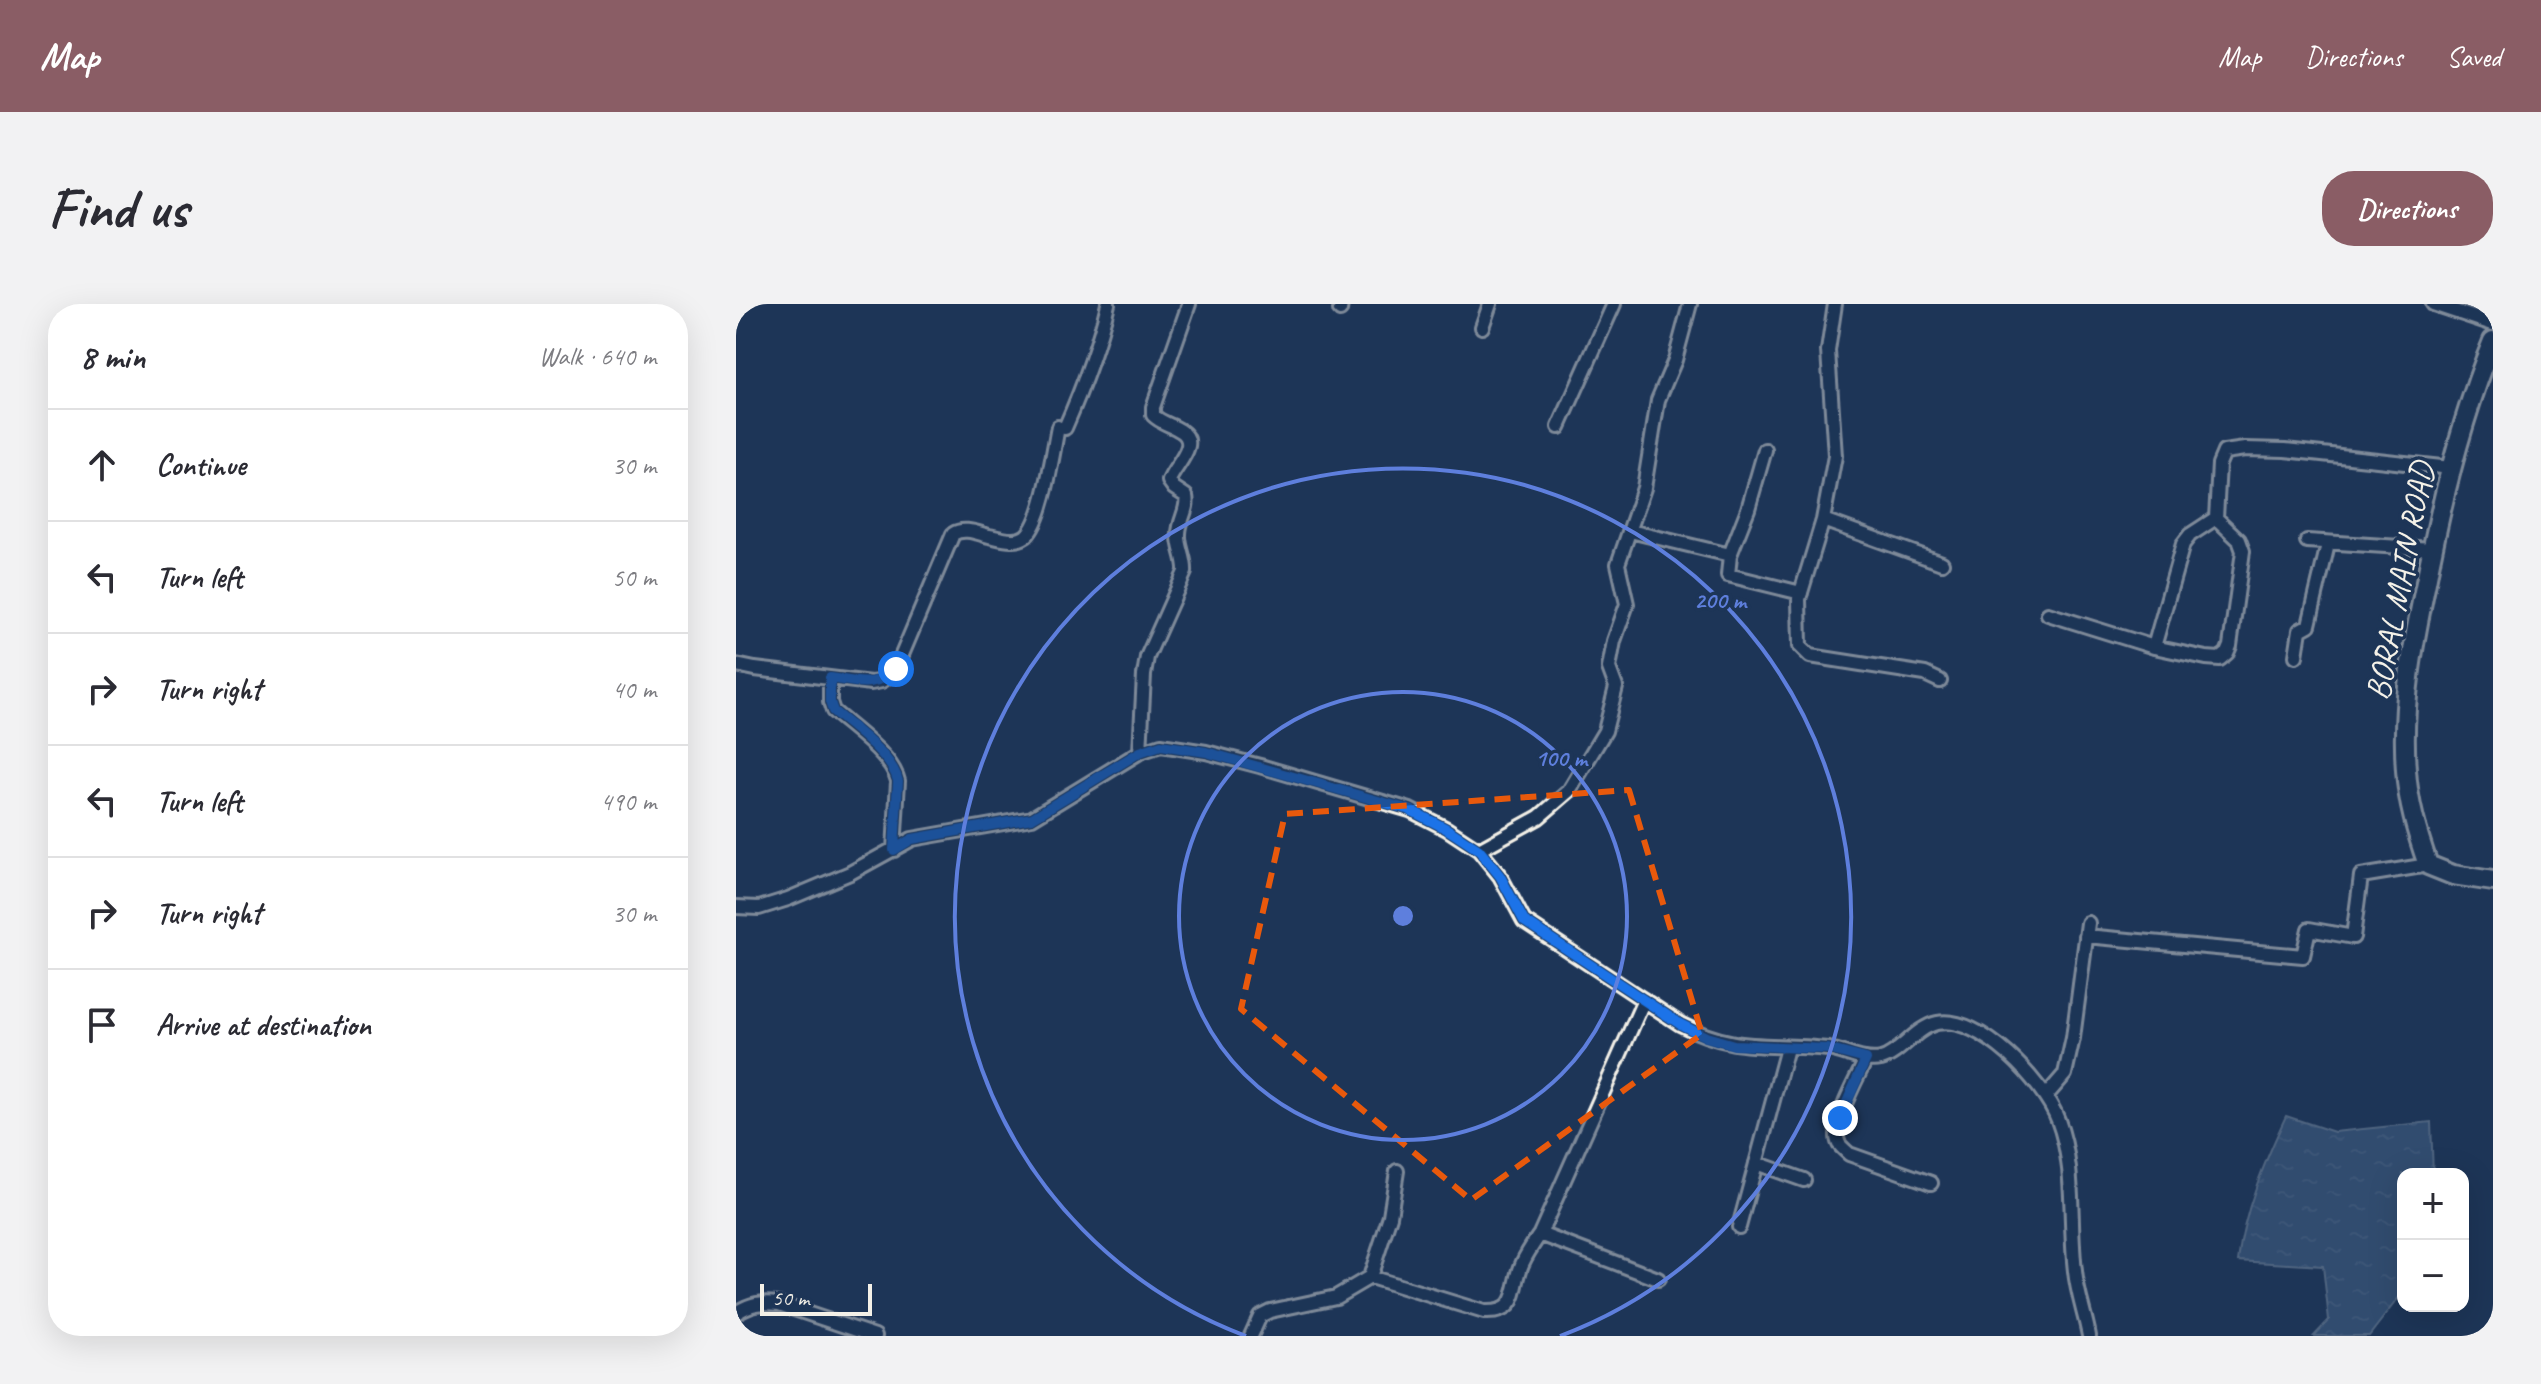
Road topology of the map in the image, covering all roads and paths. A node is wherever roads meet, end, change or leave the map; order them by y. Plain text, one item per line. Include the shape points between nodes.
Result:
1 (1108, 304) edge
2 (1189, 304) edge
3 (1490, 304) edge
4 (1614, 304) edge
5 (1690, 304) edge
6 (1835, 304) edge
7 (2433, 304) edge
8 (2493, 324) edge
9 (1482, 327) dead end
10 (2493, 341) edge
11 (1559, 427) dead end
12 (1765, 450) dead end
13 (2451, 468) junction
14 (2216, 518) junction
15 (1823, 520) junction
16 (1630, 531) junction
17 (2307, 541) dead end
18 (2328, 544) junction
19 (2432, 549) junction
20 (1730, 555) junction
21 (1942, 563) dead end
22 (1801, 593) junction
23 (2048, 614) dead end
24 (2154, 647) junction
25 (2296, 656) dead end
26 (736, 665) edge
27 (830, 678) junction
28 (1940, 681) dead end
29 (1140, 752) junction
30 (894, 850) junction
31 (1479, 850) junction
32 (2428, 865) junction
33 (2493, 881) edge
34 (736, 907) edge
35 (1644, 1000) junction
36 (1787, 1048) junction
37 (1866, 1059) junction
38 (2046, 1096) junction
39 (1756, 1163) junction
40 (1397, 1171) dead end
41 (1804, 1180) dead end
42 (1931, 1183) dead end
43 (1739, 1227) dead end
44 (1540, 1234) junction
45 (1370, 1277) junction
46 (1658, 1279) dead end
47 (736, 1313) edge
48 (851, 1332) edge
49 (875, 1336) edge
50 (1251, 1336) edge
51 (2089, 1336) edge

1 - 27 street via 1084,385 1061,427 1032,528 1012,541 957,531 946,545 896,669 871,683
2 - 29 street via 1153,407 1160,422 1189,440 1169,481 1188,504 1178,536 1185,572 1147,657
3 - 9 street
4 - 11 street
5 - 16 street via 1658,400 1647,476
6 - 15 street via 1828,351 1835,456
7 - 8 street
10 - 13 main road, BORAL MAIN ROAD
12 - 20 street
13 - 14 street via 2285,450 2227,451 2219,464
13 - 19 main road, BORAL MAIN ROAD
14 - 24 street via 2183,544
14 - 24 street via 2243,551 2227,653 2220,659 2206,658
15 - 21 street
15 - 22 street
16 - 20 street
16 - 31 street via 1618,564 1627,604 1609,668 1616,687 1605,731 1569,791 1539,817
17 - 18 street
18 - 19 street
18 - 25 street
19 - 32 main road, BORAL MAIN ROAD via 2404,707 2413,820
20 - 22 street via 1728,575
22 - 28 street via 1798,637 1806,654
23 - 24 street
26 - 27 street
27 - 30 street via 833,711 896,771
29 - 30 street via 1032,818 912,839
29 - 31 street via 1161,745 1260,766 1410,810
30 - 34 street via 788,899 759,908
31 - 35 street via 1524,921
32 - 33 main road
32 - 38 street via 2361,876 2353,937 2309,929 2303,956 2087,930 2065,1074
35 - 36 street via 1706,1037 1734,1045
35 - 44 street
36 - 37 street via 1827,1049
36 - 39 street
37 - 38 street via 1882,1059 1937,1023 1953,1023 1985,1034
37 - 42 street via 1840,1118 1839,1144 1849,1154
38 - 51 street via 2069,1160 2075,1274
39 - 41 street
39 - 43 street
40 - 45 street via 1390,1216
44 - 45 street via 1523,1263 1514,1299 1495,1313
44 - 46 street
45 - 50 street via 1336,1297 1270,1311 1260,1316
47 - 48 street via 764,1302 809,1313
48 - 49 street

